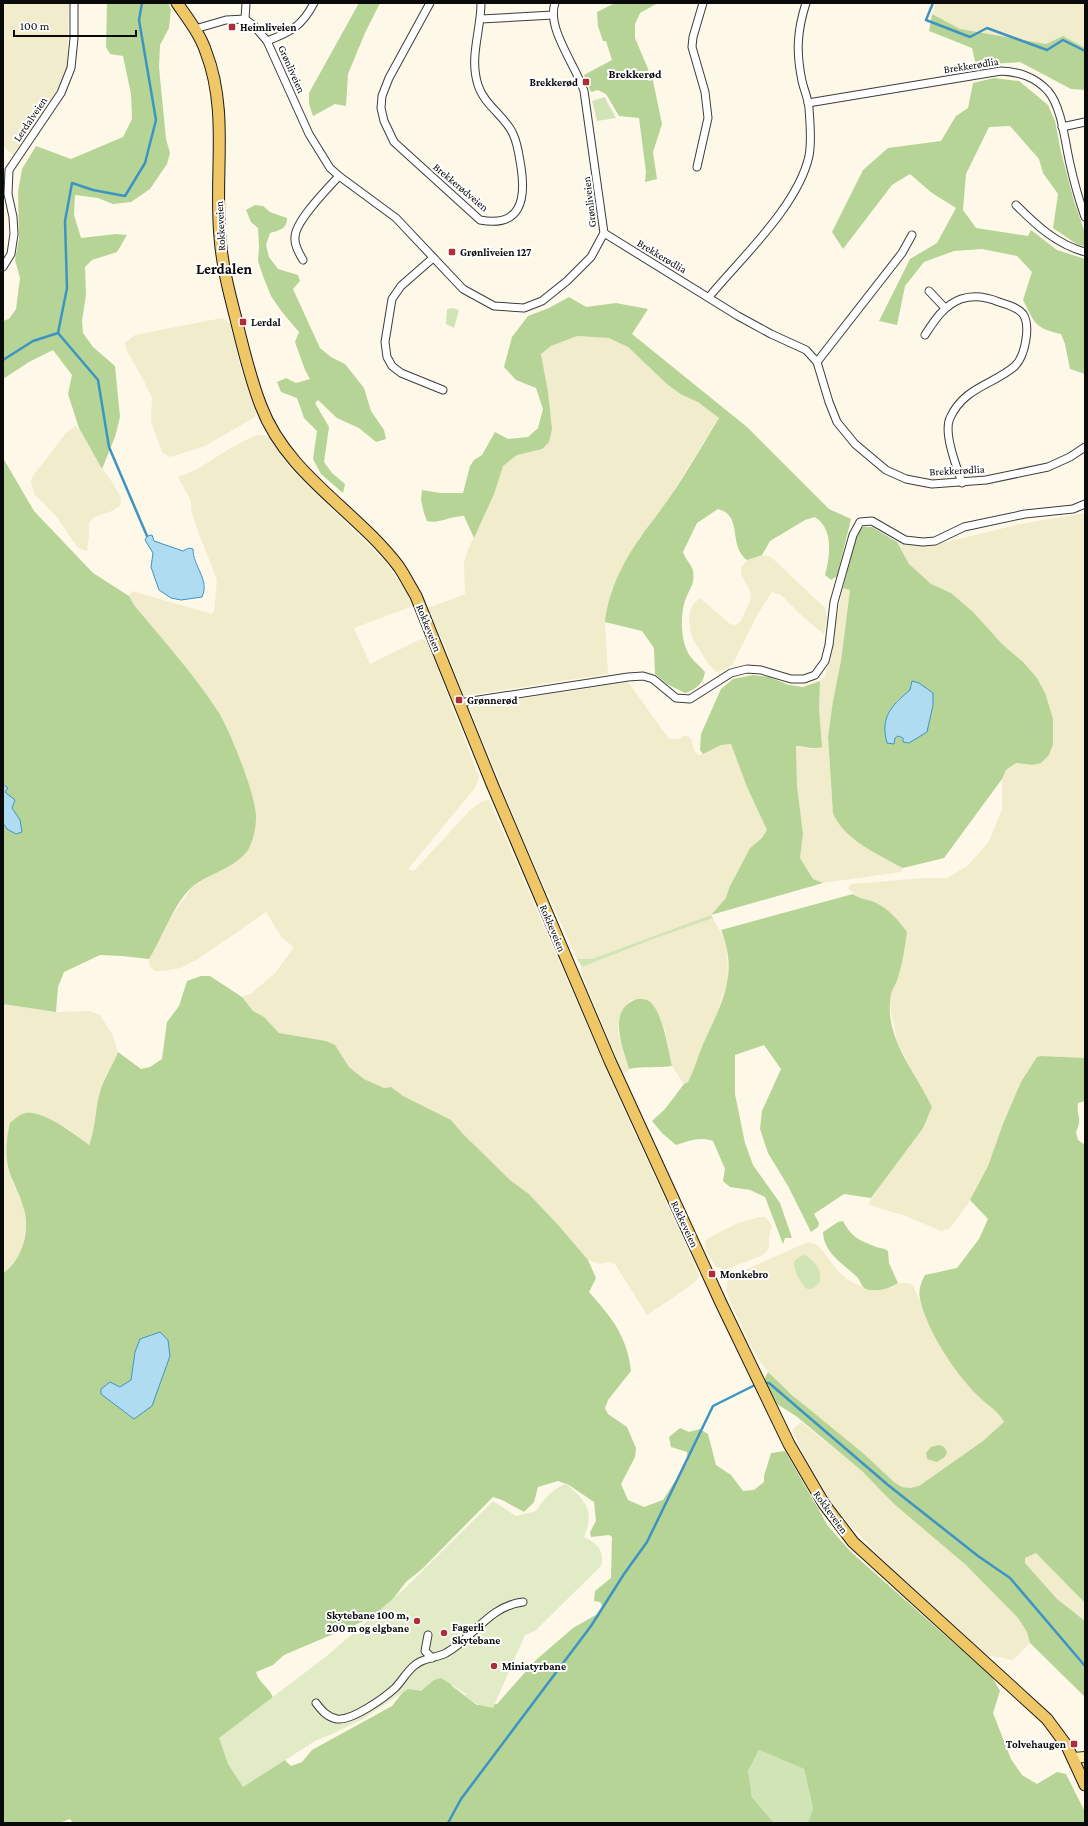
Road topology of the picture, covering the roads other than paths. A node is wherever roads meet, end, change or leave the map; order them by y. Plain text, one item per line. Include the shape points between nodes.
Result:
1 (74, 3) edge
2 (177, 3) edge
3 (246, 3) edge
4 (314, 3) edge
5 (430, 3) edge
6 (481, 3) edge
7 (555, 3) edge
8 (703, 3) edge
9 (806, 3) edge
10 (553, 15) junction
11 (245, 19) junction
12 (481, 20) junction
13 (195, 29) junction
14 (267, 41) junction
15 (808, 103) junction
16 (1085, 122) edge
17 (1062, 127) junction
18 (697, 167) dead end
19 (339, 176) junction
20 (1016, 205) dead end
21 (1085, 217) edge
22 (604, 233) junction
23 (912, 236) dead end
24 (1085, 252) edge
25 (433, 258) junction
26 (303, 260) dead end
27 (3, 267) edge
28 (929, 291) dead end
29 (709, 297) junction
30 (945, 308) junction
31 (925, 335) dead end
32 (817, 362) junction
33 (443, 390) dead end
34 (1085, 446) edge
35 (962, 483) junction
36 (1085, 504) edge
37 (459, 703) junction
38 (523, 1602) dead end
39 (428, 1635) dead end
40 (432, 1658) junction
41 (316, 1703) dead end
42 (1085, 1757) edge
43 (1073, 1758) junction
44 (1085, 1785) edge

1 - 27 street, Lerdalveien via 71,68 61,94 9,170 8,194 14,234 11,254
2 - 13 main road, Rokkeveien
3 - 11 street
4 - 14 street via 298,26
5 - 12 street, Brekkerødveien via 389,78 382,96 384,121 394,142 419,166 480,220 493,222 505,220 515,212 522,201 523,183 519,152 513,133 478,86 474,61
6 - 12 street, Brekkerødveien
7 - 10 street, Grønliveien
8 - 18 street via 692,47 705,92 708,118
9 - 15 street via 797,45
10 - 12 street
10 - 22 street, Grønliveien via 558,35 584,90
11 - 13 street via 226,20
11 - 14 street, Grønliveien
13 - 37 main road, Rokkeveien via 209,61 218,102 219,223 222,256 243,347 261,406 276,437 295,463 399,567 416,596
14 - 19 street, Grønliveien via 309,134 330,168
15 - 17 street, Brekkerødlia via 1002,71 1017,72 1031,78 1048,92 1054,101
15 - 29 street via 811,142 801,179 784,207
16 - 17 street
17 - 21 street, Brekkerødlia
19 - 25 street, Grønliveien via 396,218
19 - 26 street via 303,218 294,236 296,248
20 - 24 street via 1036,226 1061,243
22 - 25 street, Grønliveien via 591,257 570,278 542,301 524,308 494,306 463,289
22 - 29 street, Brekkerødlia
23 - 32 street via 902,253
25 - 33 street via 401,286 392,300 385,342 387,357 392,366 401,373
28 - 30 street
29 - 32 street, Brekkerødlia via 738,316 806,350
30 - 31 street
30 - 35 street via 953,302 970,297 994,300 1017,308 1024,315 1027,331 1022,355 1017,364 1009,371 974,389 963,399 949,419 951,447
32 - 35 street, Brekkerødlia via 837,422 871,459 886,470 906,479 932,484
34 - 35 street, Brekkerødlia via 1070,457 1048,467
36 - 37 street via 1073,509 1025,514 964,527 935,541 923,542 905,540 872,521 860,522 853,535 834,602 825,661 810,678 791,679 761,670 747,669 731,673 690,699 676,698 653,679 643,676 628,677
37 - 43 main road, Rokkeveien via 610,1061 759,1384 813,1487 844,1531 874,1562 1047,1719 1060,1734
38 - 40 street via 496,1612 455,1647
39 - 40 street via 425,1651
40 - 41 street via 420,1661 388,1694 346,1718 327,1716
42 - 43 main road
43 - 44 main road, Rokkeveien

